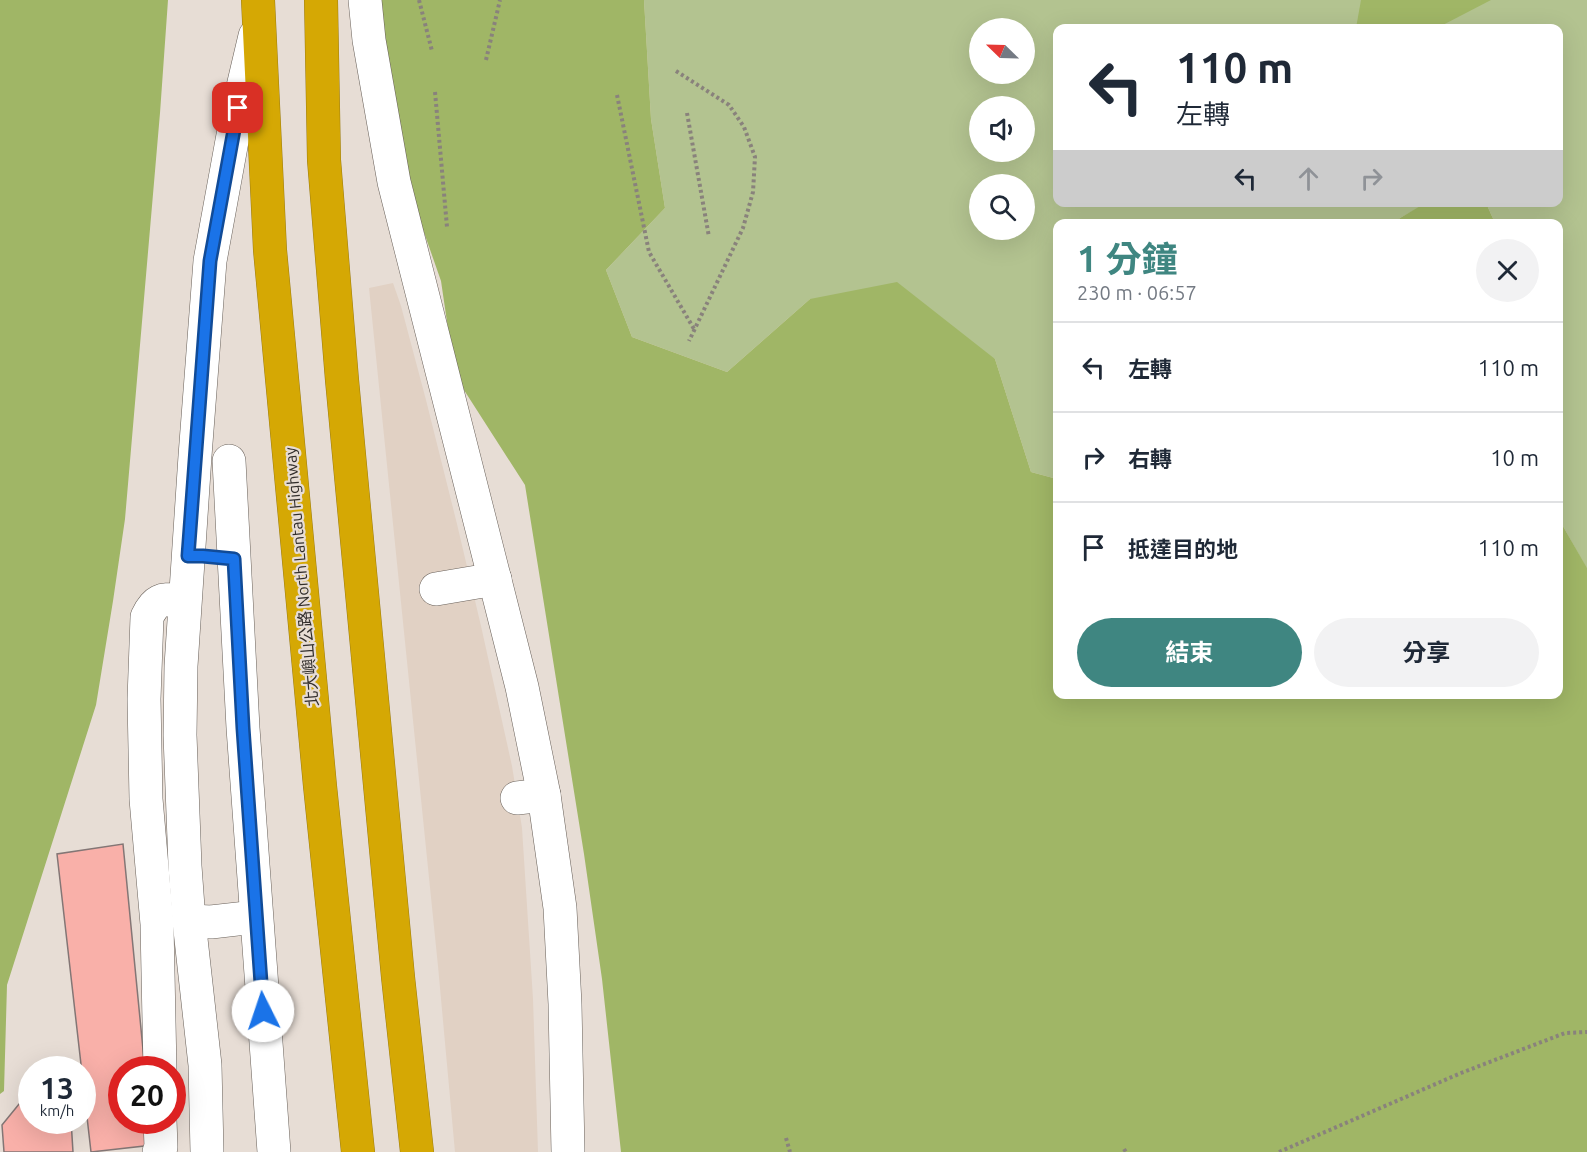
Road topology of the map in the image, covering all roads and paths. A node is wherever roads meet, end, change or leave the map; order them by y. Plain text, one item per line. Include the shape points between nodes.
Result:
1 (321, 0) edge
2 (365, 0) edge
3 (419, 0) edge
4 (500, 0) edge
5 (258, 13) edge
6 (432, 51) dead end
7 (486, 60) dead end
8 (676, 71) dead end
9 (435, 92) dead end
10 (617, 95) dead end
11 (687, 113) dead end
12 (447, 227) dead end
13 (709, 237) dead end
14 (694, 330) junction
15 (689, 341) dead end
16 (229, 460) dead end
17 (188, 556) junction
18 (234, 559) junction
19 (495, 579) junction
20 (436, 589) dead end
21 (184, 600) junction
22 (256, 917) junction
23 (189, 921) junction
24 (1587, 1032) edge
25 (159, 1056) edge
26 (161, 1134) edge
27 (786, 1138) dead end
28 (159, 1152) edge
29 (207, 1152) edge
30 (274, 1152) edge
31 (358, 1152) edge
32 (417, 1152) edge
33 (568, 1152) edge
34 (790, 1152) edge
35 (1279, 1152) edge

1 - 32 highway via 324,160 342,380
2 - 19 lane via 424,348
3 - 6 path
4 - 7 path
5 - 17 lane via 210,261
5 - 31 highway, 北大嶼山公路 North Lantau Highway via 270,250
8 - 14 path via 729,105 744,127 755,157 753,192 743,228
9 - 12 path
10 - 14 path via 649,252
11 - 13 path
14 - 15 path
16 - 18 lane
17 - 18 lane
17 - 21 lane
18 - 22 lane
19 - 20 lane
19 - 33 lane via 522,687 531,797 560,908
21 - 23 lane via 180,735
21 - 25 lane via 158,602 147,617 146,798 157,924
22 - 23 lane
22 - 30 lane
23 - 29 lane via 205,1065
24 - 35 path via 1565,1033 1461,1072
26 - 28 lane
27 - 34 path

